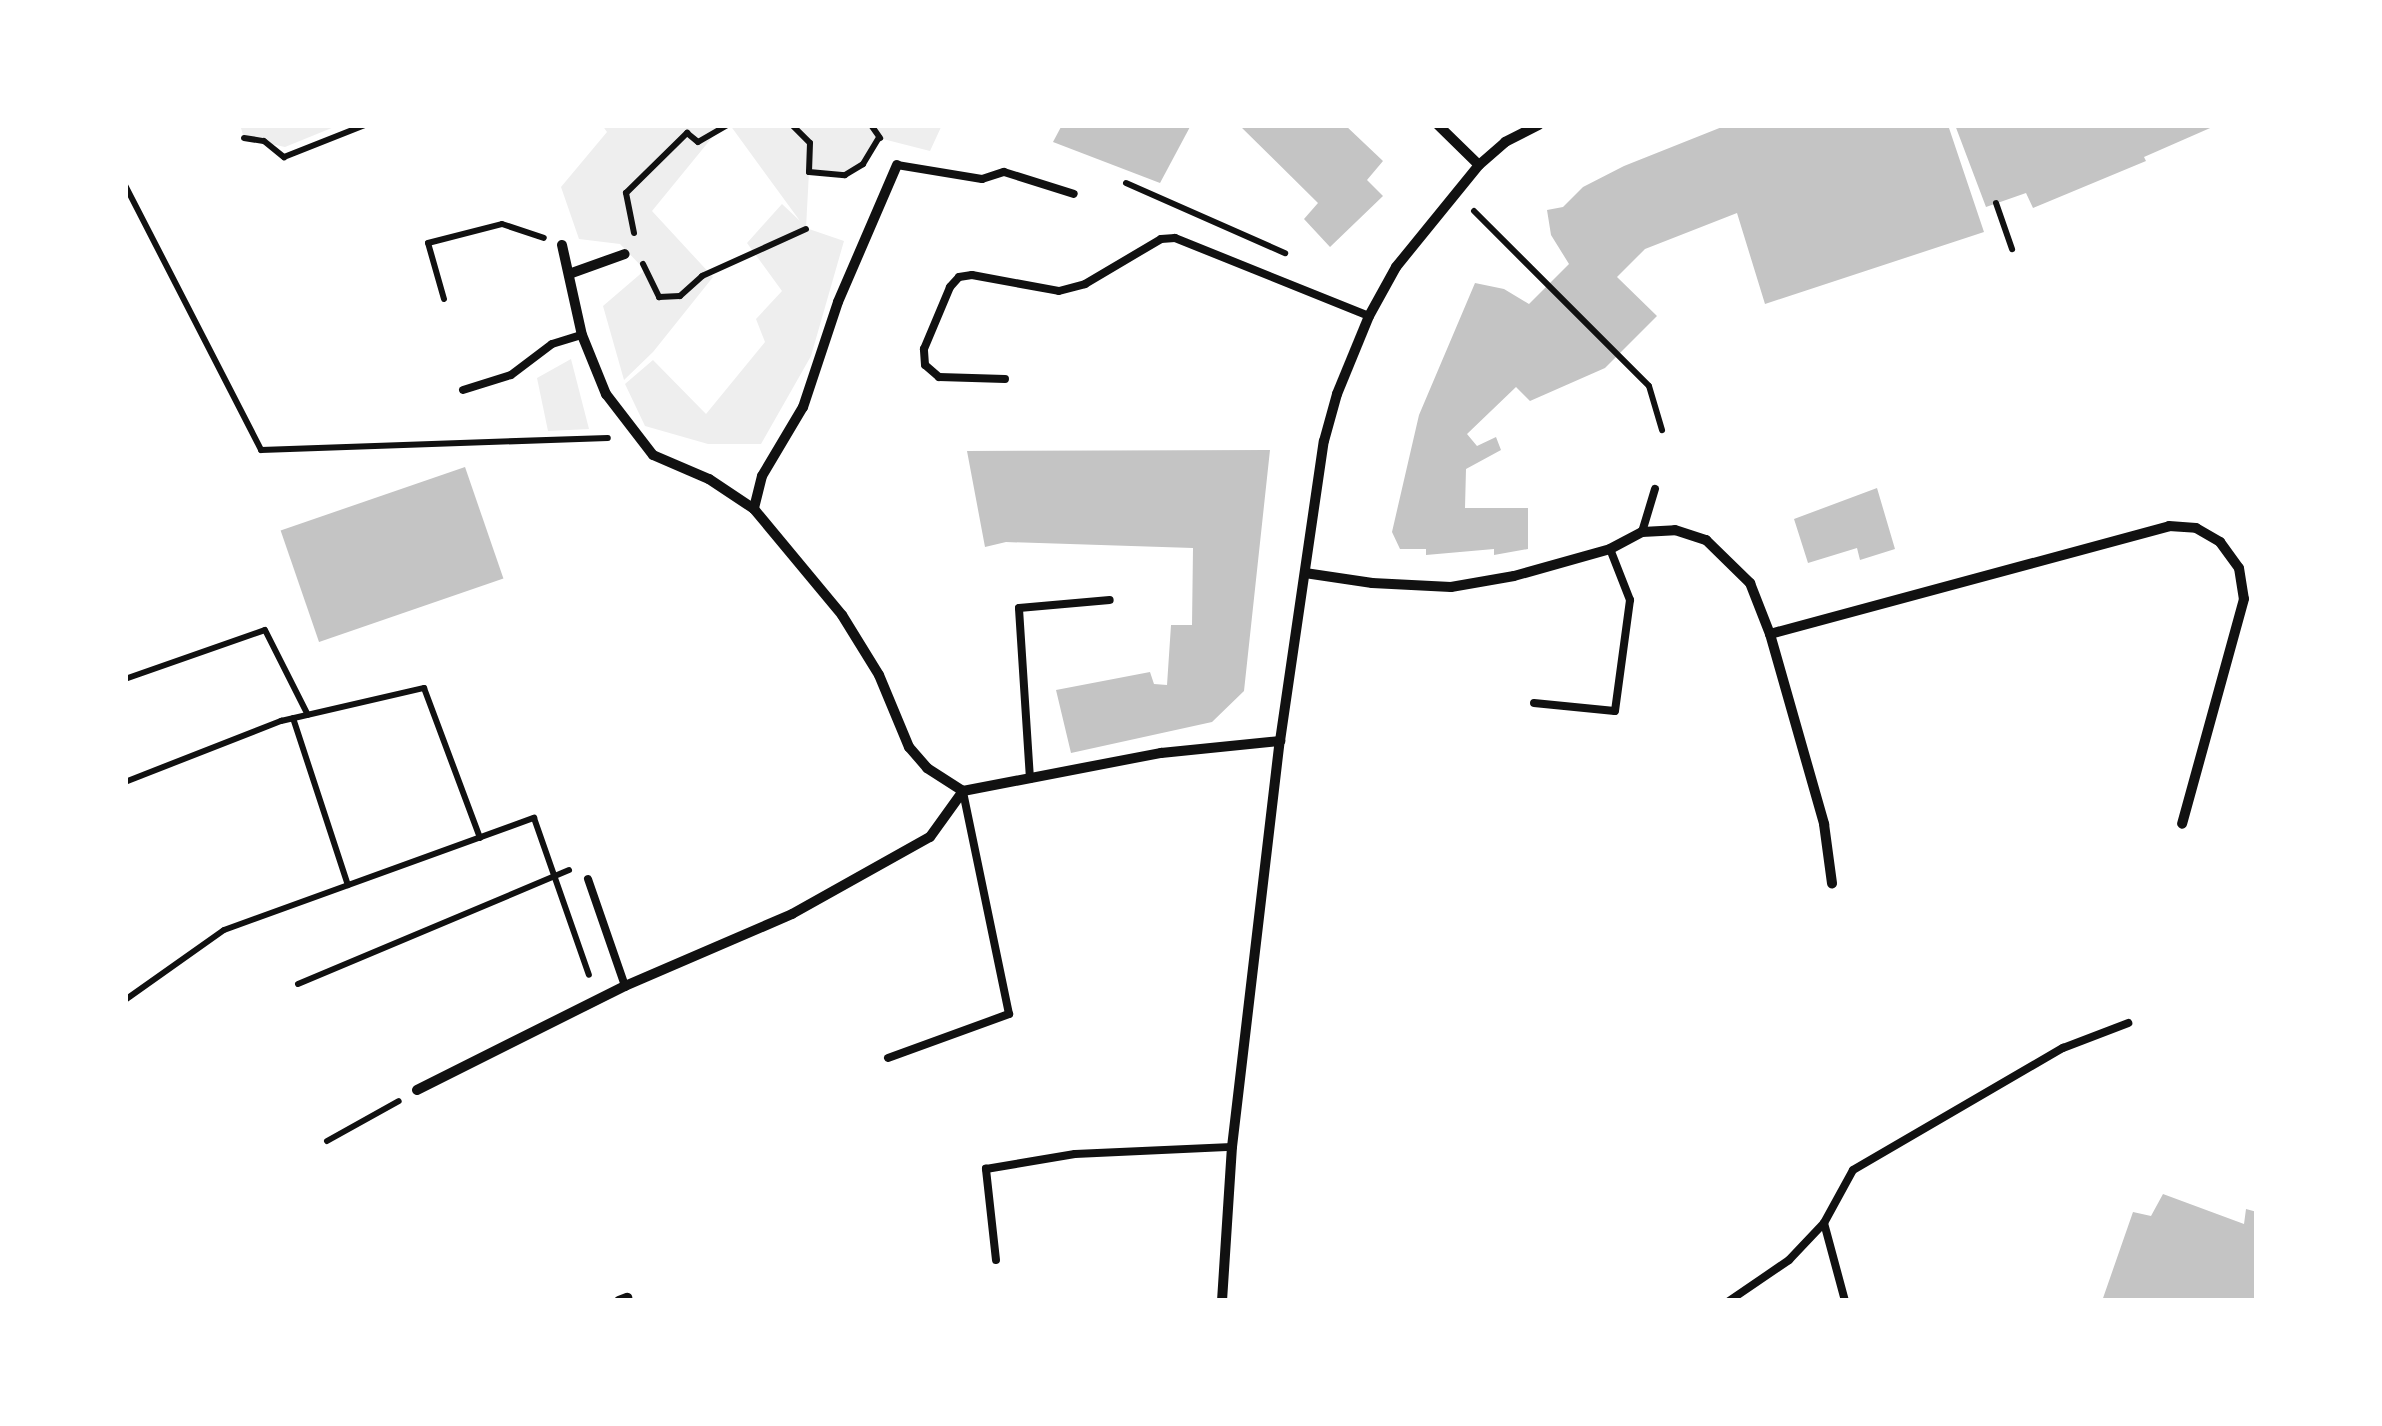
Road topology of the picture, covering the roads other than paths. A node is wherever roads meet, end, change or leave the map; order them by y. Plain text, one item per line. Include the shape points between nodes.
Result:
1 (1438, 125) edge
2 (1539, 125) edge
3 (897, 164) joint
4 (1479, 165) junction
5 (1074, 194) dead end
6 (562, 244) road end
7 (624, 254) dead end
8 (569, 274) junction
9 (1369, 316) junction
10 (582, 335) junction
11 (1004, 378) dead end
12 (464, 390) dead end
13 (1655, 490) dead end
14 (754, 509) junction
15 (1642, 532) junction
16 (1610, 549) junction
17 (1306, 572) junction
18 (1110, 600) dead end
19 (1770, 634) junction
20 (1534, 703) dead end
21 (1280, 741) junction
22 (1030, 779) junction
23 (963, 790) junction
24 (2182, 824) dead end
25 (588, 879) dead end
26 (1832, 883) dead end
27 (624, 986) junction
28 (2128, 1023) dead end
29 (888, 1058) dead end
30 (417, 1090) road end
31 (1232, 1147) junction
32 (1824, 1222) junction
33 (996, 1260) dead end
34 (1222, 1301) edge
35 (1729, 1301) edge
36 (1844, 1301) edge

1 - 4 street
2 - 4 street
3 - 5 lane via 982,179 1004,172
3 - 14 street via 838,302 803,406 762,476
4 - 9 street via 1396,267
6 - 8 street
7 - 8 street
8 - 10 street
9 - 11 lane via 1175,238 1161,239 1086,284 1058,290 959,277 924,349 926,366 939,378
9 - 17 street via 1324,441
10 - 12 lane via 552,344 512,376
10 - 14 street via 606,394 653,455 709,479
13 - 15 lane
14 - 23 street via 842,614 910,747 927,768
15 - 16 street
15 - 19 street via 1675,530 1706,540 1729,558 1750,583
16 - 17 street via 1451,587
16 - 20 lane via 1630,600 1615,711
17 - 21 street
18 - 22 lane via 1019,608
19 - 24 street via 2169,526 2196,528 2220,542 2239,568 2244,599
19 - 26 street via 1824,824
21 - 22 street via 1161,753
21 - 31 street
22 - 23 street
23 - 27 street via 930,837 792,914
23 - 29 lane via 1009,1014
25 - 27 lane
27 - 30 street
28 - 32 lane via 2063,1048 1853,1170
31 - 33 lane via 1075,1154 986,1169
31 - 34 street
32 - 35 lane via 1788,1260
32 - 36 lane

